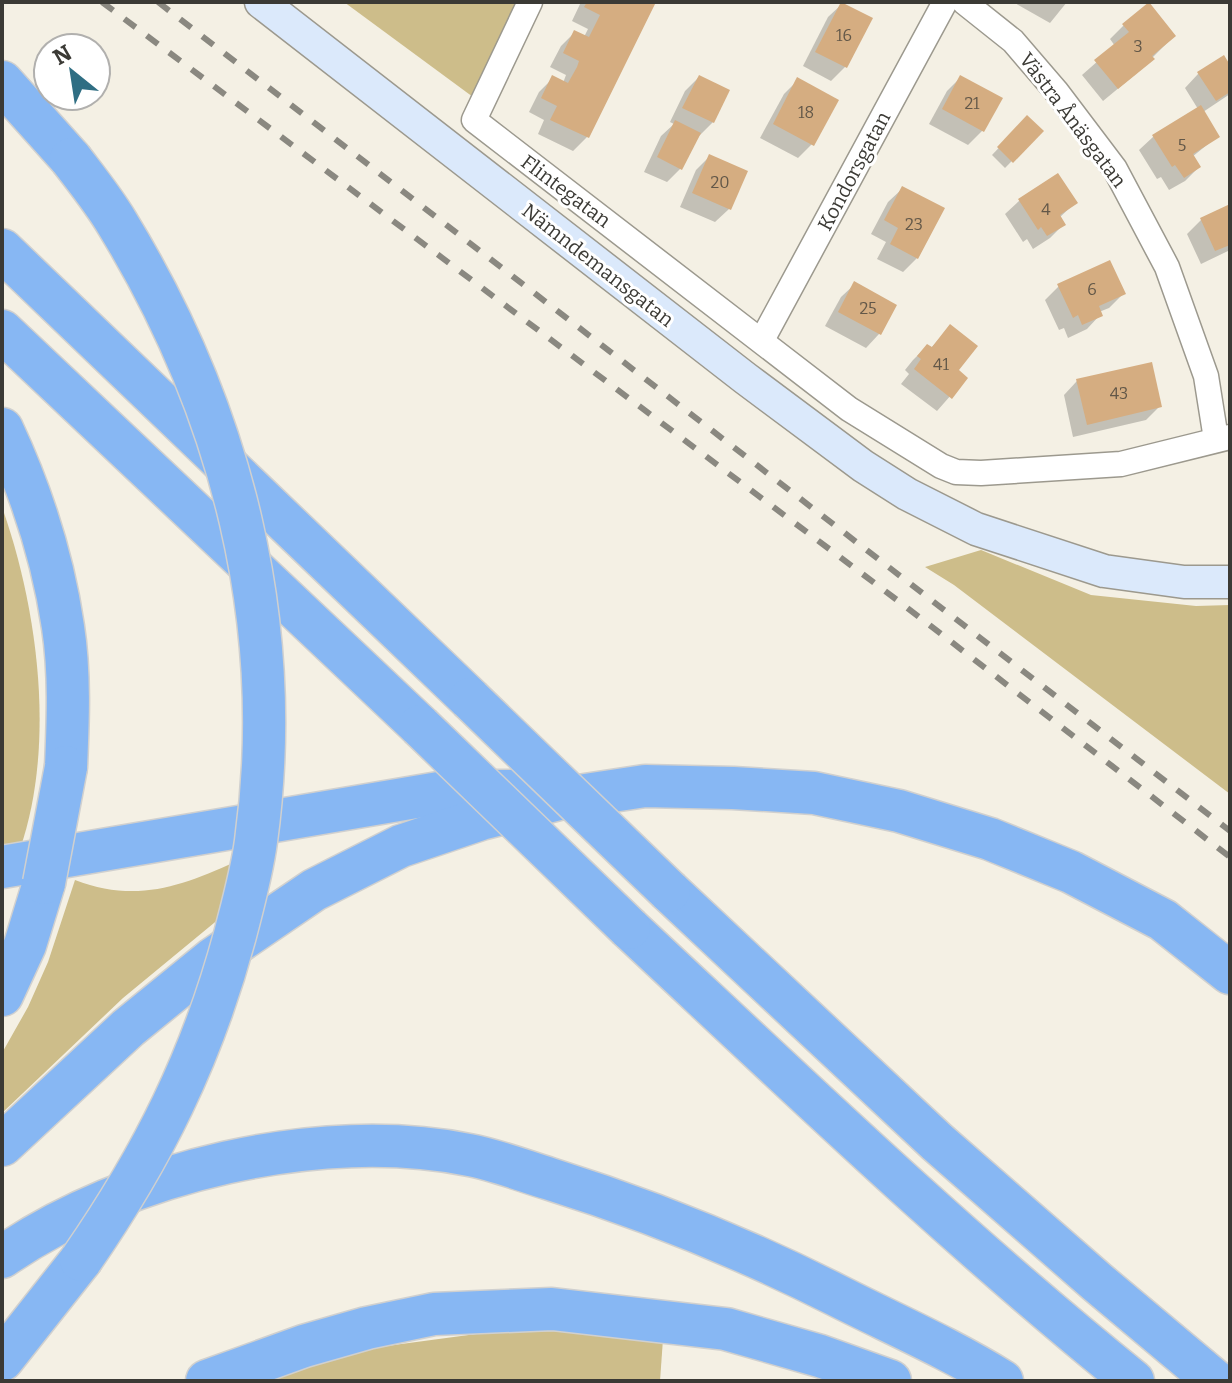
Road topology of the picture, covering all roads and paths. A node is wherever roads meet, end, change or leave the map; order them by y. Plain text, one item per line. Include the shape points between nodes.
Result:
1 (261, 2) edge
2 (530, 2) edge
3 (945, 2) edge
4 (964, 2) edge
5 (2, 82) edge
6 (2, 250) edge
7 (2, 331) edge
8 (762, 340) junction
9 (2, 429) edge
10 (1223, 438) edge
11 (1230, 582) edge
12 (559, 799) junction
13 (2, 867) edge
14 (14, 939) edge
15 (1230, 973) edge
16 (2, 995) edge
17 (2, 1145) edge
18 (2, 1257) edge
19 (5, 1356) edge
20 (207, 1381) edge
21 (890, 1381) edge
22 (1002, 1381) edge
23 (1133, 1381) edge
24 (1215, 1381) edge

1 - 11 street, Nämndemansgatan via 815,431 944,515 1104,571 1184,582
2 - 8 street, Flintegatan via 474,120
3 - 8 street, Kondorsgatan
4 - 10 street, Västra Ånäsgatan via 1013,41 1115,169 1167,267
5 - 19 highway, bridge via 71,159 116,221 162,301 199,382 245,536 264,700 256,843 219,994 191,1065 123,1200
6 - 24 highway, bridge via 937,1142
7 - 23 highway, bridge via 904,1185
8 - 10 street via 849,409 956,472 1121,464
9 - 14 highway, bridge via 32,502 63,626 67,668 66,767 44,883
12 - 13 highway via 504,789 451,791
12 - 15 highway via 645,786 733,788 814,793 899,811 990,839 1071,872 1163,920
12 - 17 highway via 401,846 314,890 214,958 128,1028
14 - 16 highway
18 - 22 highway via 104,1202 196,1169 277,1153 375,1145 469,1155 620,1201 762,1257
20 - 21 highway via 304,1346 434,1314 552,1309 726,1329

